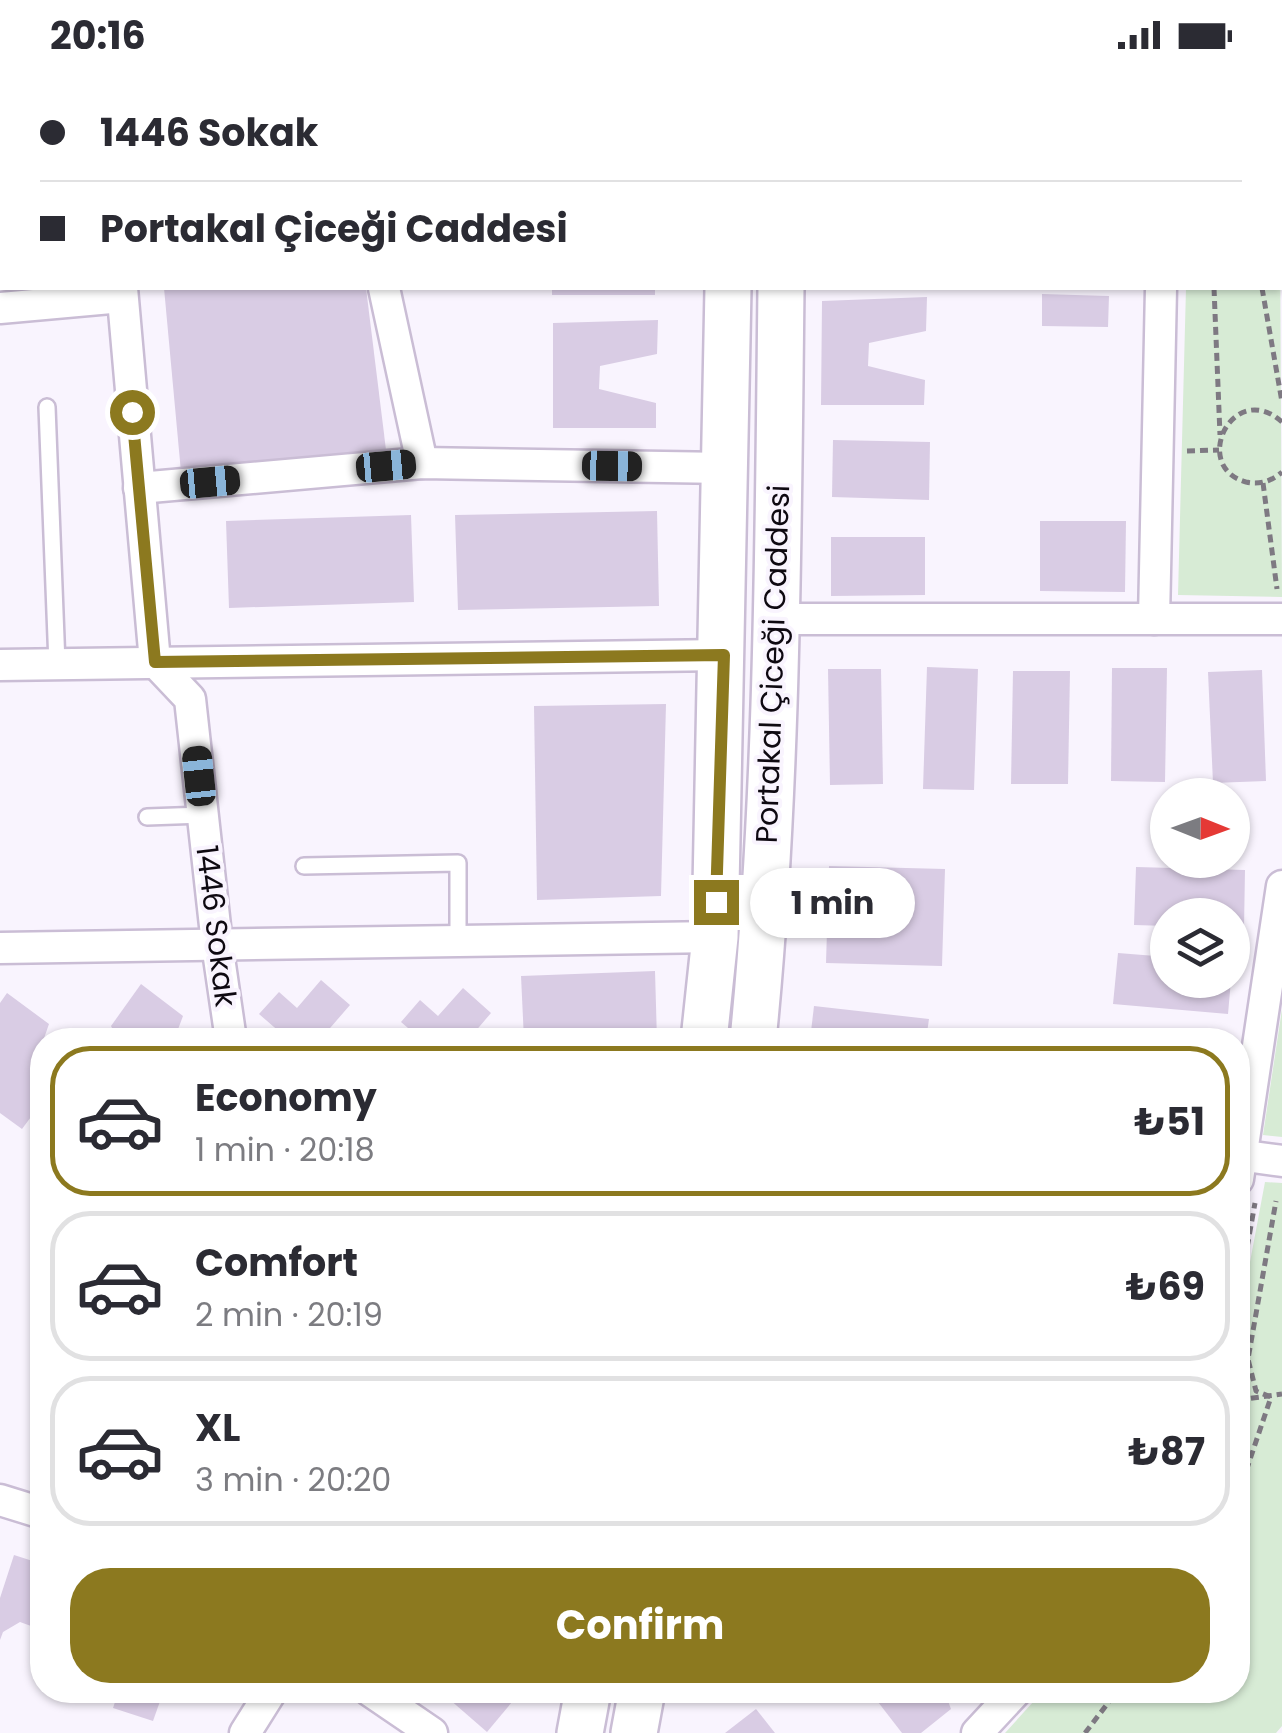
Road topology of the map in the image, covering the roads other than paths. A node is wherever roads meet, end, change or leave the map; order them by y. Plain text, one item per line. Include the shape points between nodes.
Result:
1 (384, 290) edge
2 (728, 290) edge
3 (782, 290) edge
4 (1161, 290) edge
5 (122, 292) edge
6 (0, 308) edge
7 (47, 407) dead end
8 (422, 463) junction
9 (726, 468) junction
10 (139, 488) junction
11 (1280, 608) edge
12 (777, 619) junction
13 (1154, 620) junction
14 (724, 655) junction
15 (155, 662) junction
16 (57, 664) junction
17 (0, 665) edge
18 (203, 815) junction
19 (147, 817) dead end
20 (304, 866) dead end
21 (1282, 886) edge
22 (716, 936) junction
23 (458, 941) junction
24 (217, 944) junction
25 (0, 948) edge
26 (229, 1028) edge
27 (705, 1028) edge
28 (754, 1028) edge
29 (1250, 1120) edge
30 (1282, 1161) edge
31 (1250, 1169) edge
32 (0, 1500) edge
33 (30, 1510) edge
34 (264, 1703) edge
35 (388, 1703) edge
36 (586, 1703) edge
37 (640, 1703) edge
38 (1004, 1703) edge
39 (245, 1733) edge
40 (432, 1733) edge
41 (580, 1733) edge
42 (634, 1733) edge
43 (977, 1733) edge

1 - 8 street
2 - 9 main road, Portakal Çiceği Caddesi
3 - 12 main road, Portakal Çiceği Caddesi
4 - 13 street
5 - 6 street
5 - 10 street
7 - 16 lane
8 - 9 street
8 - 10 street
9 - 14 main road, Portakal Çiceği Caddesi
10 - 15 street
11 - 13 street
12 - 13 street
12 - 28 main road, Portakal Çiceği Caddesi
14 - 15 street
14 - 22 main road, Portakal Çiceği Caddesi
15 - 16 street
15 - 18 street, 1446 Sokak via 190,699
16 - 17 street
18 - 19 lane
18 - 24 street, 1446 Sokak
20 - 23 lane via 458,862
21 - 29 street
22 - 23 street
22 - 27 main road, Portakal Çiceği Caddesi
23 - 24 street
24 - 25 street
24 - 26 street, 1446 Sokak
30 - 31 street
32 - 33 street
34 - 39 street
35 - 40 street
36 - 41 main road
37 - 42 main road
38 - 43 street

